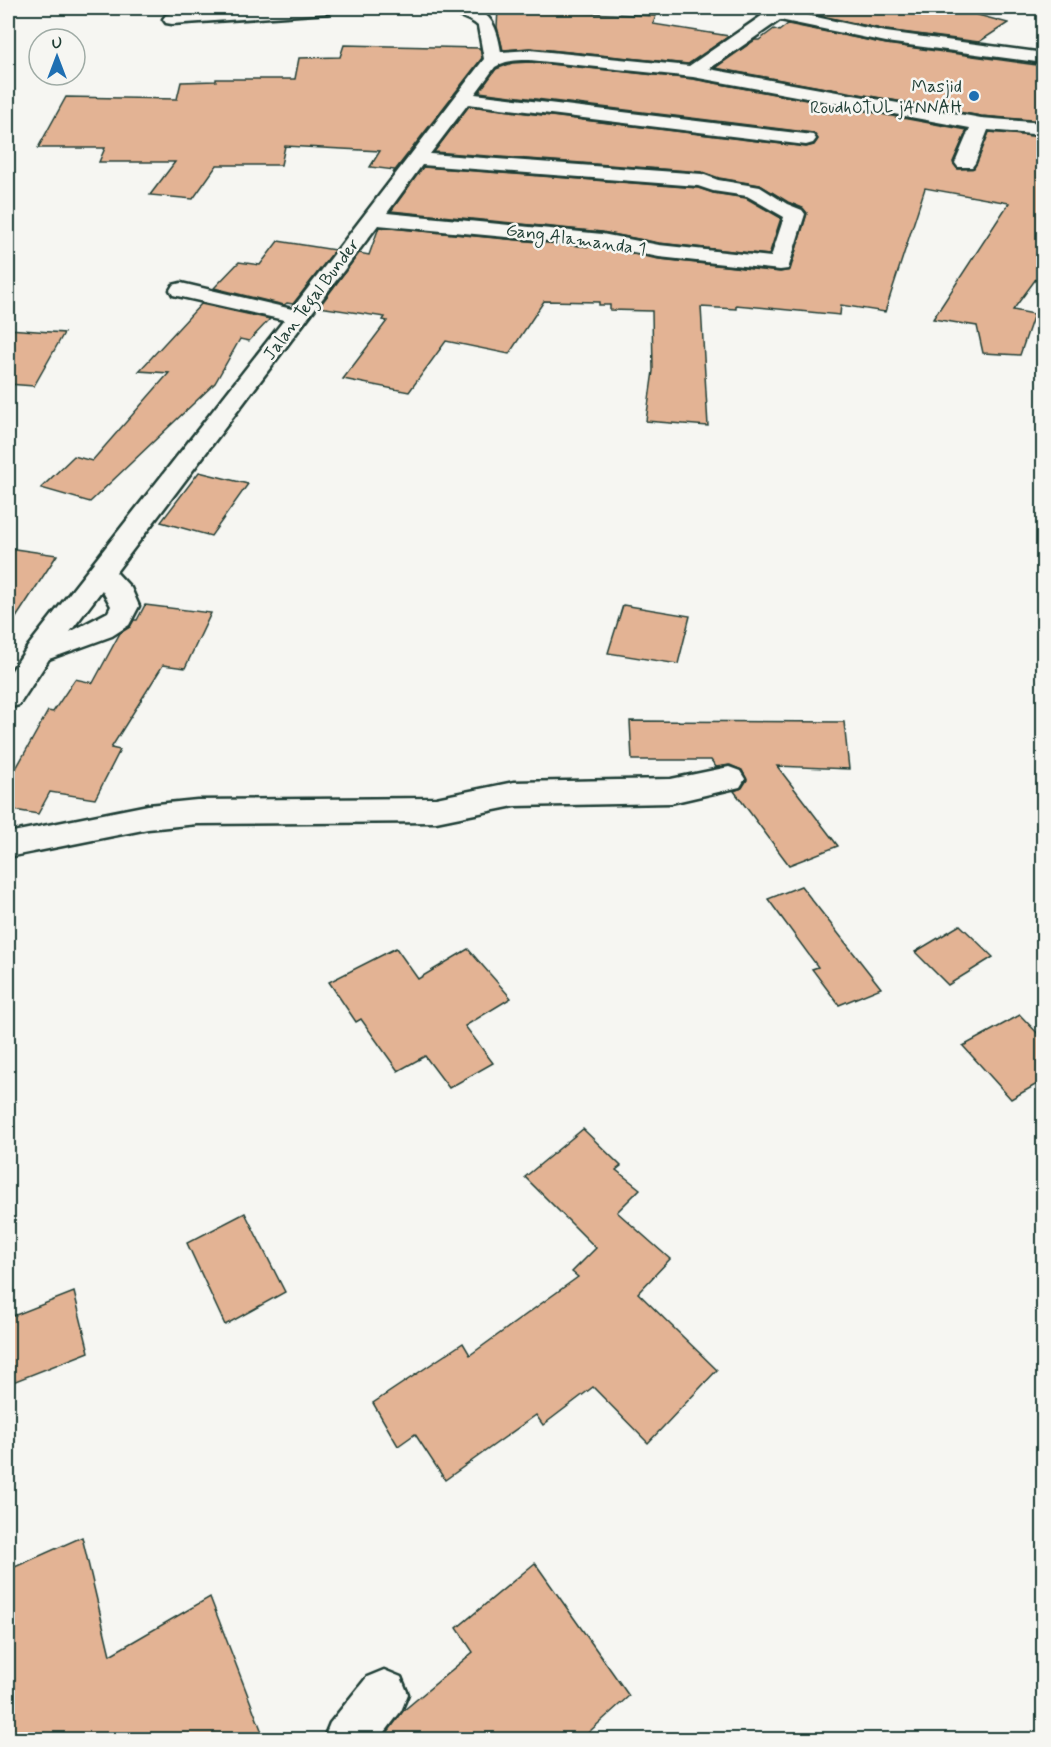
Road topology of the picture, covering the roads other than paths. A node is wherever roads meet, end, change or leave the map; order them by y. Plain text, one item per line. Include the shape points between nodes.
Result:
1 (329, 8) edge
2 (456, 8) edge
3 (478, 10) edge
4 (779, 11) edge
5 (172, 20) dead end
6 (1044, 58) edge
7 (493, 60) junction
8 (693, 72) junction
9 (462, 99) junction
10 (981, 124) junction
11 (1044, 129) edge
12 (806, 138) dead end
13 (417, 159) junction
14 (965, 162) dead end
15 (372, 218) junction
16 (182, 290) dead end
17 (298, 317) junction
18 (101, 572) junction
19 (39, 652) junction
20 (8, 698) edge
21 (729, 779) dead end
22 (8, 845) edge
23 (384, 1694) dead end
24 (347, 1740) edge

1 - 5 street
2 - 3 street
3 - 7 street via 488,26
4 - 6 street via 886,37
4 - 8 street
7 - 8 street via 530,55
7 - 9 street, Jalan Tegal Bunder
8 - 10 street
9 - 12 street
9 - 13 street, Jalan Tegal Bunder
10 - 11 street
10 - 14 street
13 - 15 street, Jalan Tegal Bunder
13 - 15 street, Gang Alamanda 1 via 702,180 753,191 795,214 780,264 591,239
15 - 17 street, Jalan Tegal Bunder
16 - 17 street
17 - 18 street, Jalan Tegal Bunder
18 - 19 street, Jalan Tegal Bunder
18 - 19 street via 121,595 125,606 119,618 79,639
19 - 20 street, Jalan Tegal Bunder
21 - 22 street via 671,792 514,794 436,810 158,816
23 - 24 street

